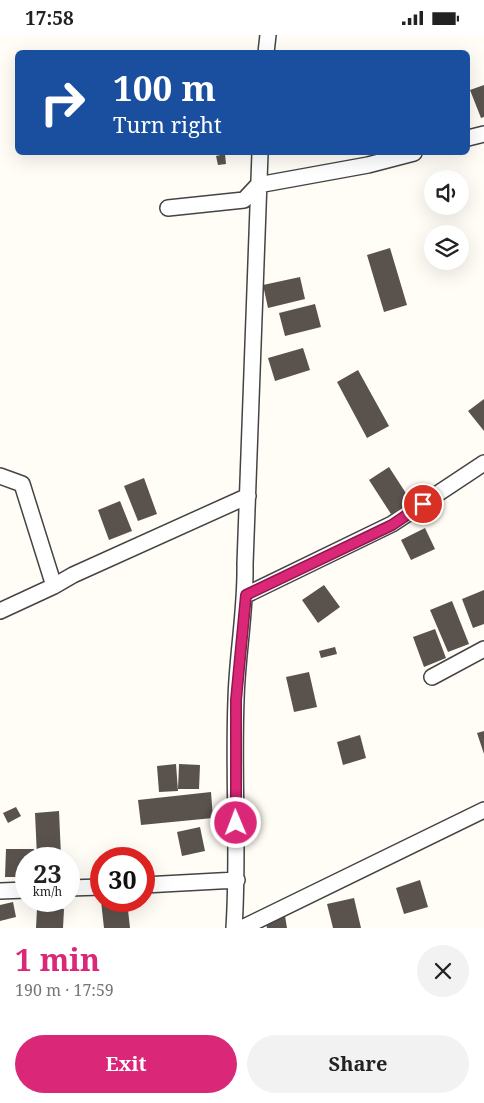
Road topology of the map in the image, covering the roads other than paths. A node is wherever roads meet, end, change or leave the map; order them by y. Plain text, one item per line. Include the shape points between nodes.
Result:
1 (268, 35) edge
2 (266, 50) edge
3 (484, 134) edge
4 (470, 138) edge
5 (260, 155) edge
6 (406, 155) edge
7 (258, 185) junction
8 (168, 208) dead end
9 (484, 463) edge
10 (0, 476) edge
11 (248, 496) junction
12 (54, 586) junction
13 (246, 595) junction
14 (0, 611) edge
15 (484, 649) edge
16 (432, 677) dead end
17 (484, 810) edge
18 (237, 880) junction
19 (155, 884) edge
20 (0, 891) edge
21 (15, 891) edge
22 (234, 928) edge
23 (242, 928) edge

1 - 2 street
3 - 4 street
5 - 7 street
6 - 7 street
7 - 8 street via 244,200
7 - 11 street
9 - 13 street via 392,525
10 - 12 street via 22,484
11 - 12 street
11 - 13 street
12 - 14 street
13 - 18 street via 236,700
15 - 16 street
17 - 23 street
18 - 19 street
18 - 22 street
20 - 21 street

